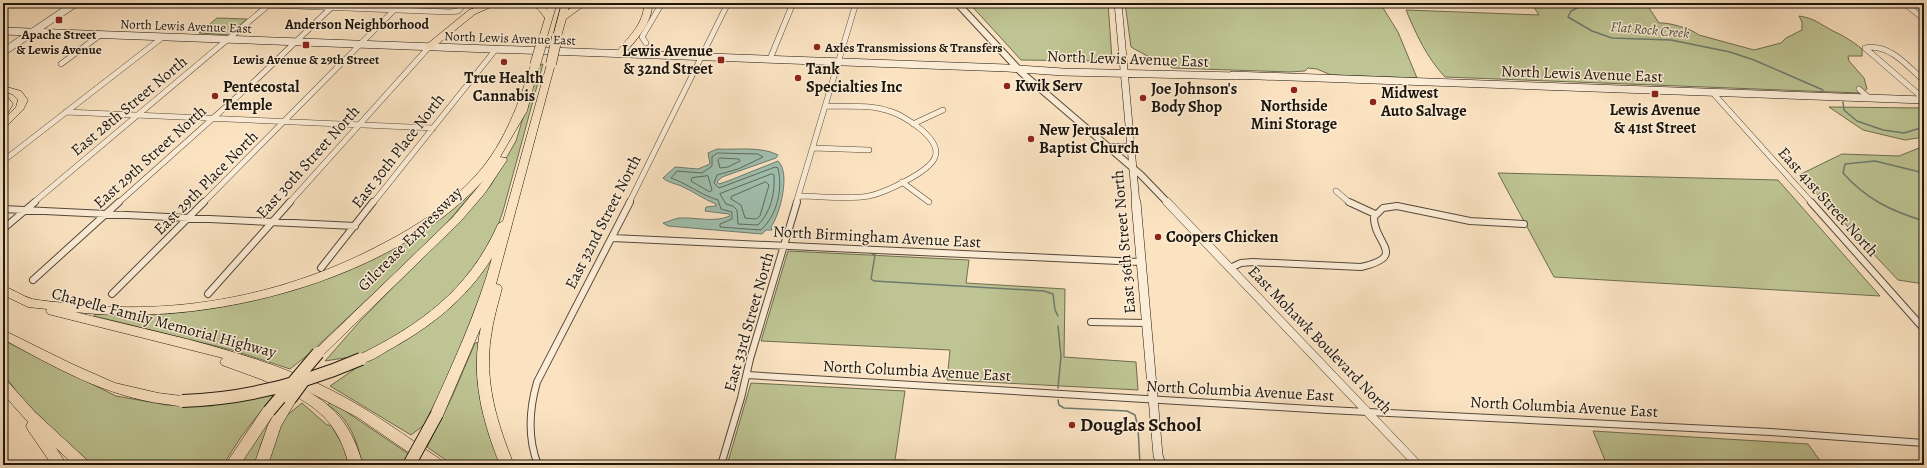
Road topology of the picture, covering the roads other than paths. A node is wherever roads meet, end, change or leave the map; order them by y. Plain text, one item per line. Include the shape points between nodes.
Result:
1 (76, 3) edge
2 (336, 3) edge
3 (401, 3) edge
4 (465, 3) edge
5 (479, 3) edge
6 (496, 3) edge
7 (534, 3) edge
8 (553, 3) edge
9 (566, 3) edge
10 (584, 3) edge
11 (648, 3) edge
12 (662, 3) edge
13 (728, 3) edge
14 (793, 3) edge
15 (856, 3) edge
16 (957, 3) edge
17 (1118, 3) edge
18 (1904, 3) edge
19 (270, 4) edge
20 (639, 4) edge
21 (331, 7) junction
22 (394, 10) junction
23 (549, 18) junction
24 (562, 18) junction
25 (1924, 19) edge
26 (3, 31) edge
27 (32, 32) junction
28 (100, 35) junction
29 (163, 37) junction
30 (228, 40) junction
31 (294, 42) junction
32 (646, 43) dead end
33 (361, 44) junction
34 (429, 47) junction
35 (496, 49) junction
36 (3, 52) edge
37 (619, 54) junction
38 (702, 57) junction
39 (770, 59) junction
40 (839, 62) junction
41 (61, 64) dead end
42 (1016, 68) junction
43 (1124, 72) junction
44 (1924, 81) edge
45 (3, 89) edge
46 (1859, 89) dead end
47 (1713, 93) junction
48 (3, 97) edge
49 (1869, 98) junction
50 (1924, 99) edge
51 (524, 104) junction
52 (826, 106) junction
53 (943, 110) dead end
54 (66, 112) junction
55 (3, 114) edge
56 (138, 115) junction
57 (212, 119) junction
58 (285, 122) junction
59 (3, 124) edge
60 (913, 124) junction
61 (359, 125) junction
62 (433, 128) junction
63 (1110, 147) junction
64 (1131, 147) junction
65 (814, 148) junction
66 (869, 150) dead end
67 (3, 161) edge
68 (1132, 166) junction
69 (902, 182) junction
70 (518, 188) junction
71 (1336, 191) dead end
72 (799, 196) junction
73 (929, 202) dead end
74 (513, 209) junction
75 (3, 210) edge
76 (25, 210) junction
77 (107, 214) junction
78 (1375, 214) junction
79 (187, 219) junction
80 (272, 222) junction
81 (1524, 224) dead end
82 (355, 226) junction
83 (3, 229) edge
84 (612, 238) junction
85 (785, 245) junction
86 (1140, 262) junction
87 (321, 268) dead end
88 (1230, 268) junction
89 (34, 280) dead end
90 (3, 290) edge
91 (112, 294) dead end
92 (208, 294) dead end
93 (26, 302) junction
94 (1091, 322) dead end
95 (1146, 323) junction
96 (1924, 329) edge
97 (3, 334) edge
98 (171, 341) junction
99 (747, 375) junction
100 (4, 386) edge
101 (1153, 400) junction
102 (1368, 412) junction
103 (275, 414) junction
104 (1924, 443) edge
105 (1158, 462) edge
106 (536, 463) edge
107 (60, 465) edge
108 (83, 465) edge
109 (232, 465) edge
110 (261, 465) edge
111 (356, 465) edge
112 (409, 465) edge
113 (438, 465) edge
114 (507, 465) edge
115 (720, 465) edge
116 (1418, 465) edge

1 - 27 main road
2 - 21 street, East 29th Street North
3 - 22 street, East 29th Place North
4 - 22 street via 456,12
5 - 34 highway
6 - 34 highway via 472,12
7 - 23 highway via 542,8
8 - 23 highway, Gilcrease Expressway
9 - 24 highway
10 - 24 highway
11 - 37 highway via 647,15 628,45
12 - 32 street via 642,37
13 - 38 street, East 32nd Street North
14 - 39 street
15 - 40 street, East 33rd Street North
16 - 42 street, East Mohawk Boulevard North
17 - 43 main road, East 36th Street North
18 - 25 street
19 - 21 street
19 - 30 street, East 28th Street North
20 - 37 highway via 643,8 643,13
21 - 22 street
21 - 31 street, East 29th Street North
22 - 33 street, East 29th Place North
23 - 51 highway, Gilcrease Expressway, bridge
24 - 70 highway, bridge
26 - 27 main road, North Lewis Avenue East
27 - 28 main road, North Lewis Avenue East
27 - 36 main road
28 - 29 main road, North Lewis Avenue East
28 - 41 street
29 - 30 main road, North Lewis Avenue East
29 - 54 street
30 - 31 main road, North Lewis Avenue East
30 - 56 street, East 28th Street North
31 - 33 main road, North Lewis Avenue East
31 - 57 street, East 29th Street North
33 - 34 main road, North Lewis Avenue East
33 - 58 street, East 29th Place North
34 - 35 main road, North Lewis Avenue East
34 - 61 street, East 30th Street North
35 - 37 main road, North Lewis Avenue East
35 - 62 street, East 30th Place North
37 - 38 main road, North Lewis Avenue East
38 - 39 main road, North Lewis Avenue East
38 - 84 street, East 32nd Street North
39 - 40 main road, North Lewis Avenue East
40 - 42 main road, North Lewis Avenue East
40 - 52 street, East 33rd Street North
42 - 43 main road, North Lewis Avenue East via 1063,72
42 - 63 street, East Mohawk Boulevard North
43 - 47 main road, North Lewis Avenue East
43 - 64 main road, East 36th Street North
44 - 50 street via 1888,51 1876,47 1866,48
45 - 59 highway via 17,93 23,100 20,108
46 - 49 street
47 - 49 main road, North Lewis Avenue East
47 - 96 street, East 41st Street North
48 - 55 highway via 8,104
49 - 50 main road, North Lewis Avenue East
51 - 93 highway via 494,159 475,183 456,200 402,238 367,257 326,274 248,298 205,307 164,311 100,312
51 - 103 highway, Gilcrease Expressway, bridge via 504,156 470,204 430,247 342,330
52 - 60 street via 884,109
52 - 65 street, East 33rd Street North
53 - 60 street
54 - 56 street
54 - 67 street
56 - 57 street
56 - 76 street, East 28th Street North
57 - 58 street
57 - 77 street, East 29th Street North
58 - 61 street
58 - 79 street, East 29th Place North
60 - 69 street via 932,138 936,146 936,155 928,168
61 - 62 street
61 - 80 street, East 30th Street North
62 - 82 street, East 30th Place North
63 - 64 main road
63 - 68 street, East Mohawk Boulevard North
64 - 68 main road, East 36th Street North
65 - 66 street
65 - 72 street, East 33rd Street North
68 - 86 main road, East 36th Street North
68 - 88 street, East Mohawk Boulevard North
69 - 72 street via 877,194 863,197
69 - 73 street
70 - 74 highway
70 - 97 highway, bridge via 491,252 465,286 444,307 412,330 361,359 313,378 259,393 215,400 182,401 144,396 114,388 79,373
71 - 78 street via 1351,204
72 - 85 street, East 33rd Street North
74 - 112 highway, bridge via 485,300 437,414
74 - 114 highway via 484,341 482,367 489,418
75 - 76 street
76 - 77 street
76 - 83 street, East 28th Street North
77 - 79 street
77 - 89 street, East 29th Street North
78 - 81 street via 1383,208 1397,206 1470,221
78 - 88 street via 1374,224 1386,248 1384,257 1378,263 1361,266 1253,262 1241,263
79 - 80 street
79 - 91 street, East 29th Place North
80 - 82 street
80 - 92 street, East 30th Street North
82 - 87 street, East 30th Place North
84 - 85 street, North Birmingham Avenue East
84 - 106 street, East 32nd Street North via 537,382 530,419 530,434
85 - 86 street, North Birmingham Avenue East
85 - 99 street, East 33rd Street North
86 - 95 main road, East 36th Street North
88 - 102 street, East Mohawk Boulevard North
90 - 93 highway, Chapelle Family Memorial Highway
93 - 98 highway, Chapelle Family Memorial Highway via 55,312
94 - 95 street
95 - 101 main road, East 36th Street North
98 - 111 highway via 274,380 317,402 337,421 348,439
98 - 113 highway, Chapelle Family Memorial Highway via 254,363 327,394 362,413
99 - 101 street, North Columbia Avenue East
99 - 115 street, East 33rd Street North
100 - 107 highway
100 - 108 highway via 30,416
101 - 102 street, North Columbia Avenue East
101 - 105 main road, East 36th Street North
102 - 104 street, North Columbia Avenue East via 1771,432
102 - 116 street, East Mohawk Boulevard North
103 - 109 highway
103 - 110 highway

